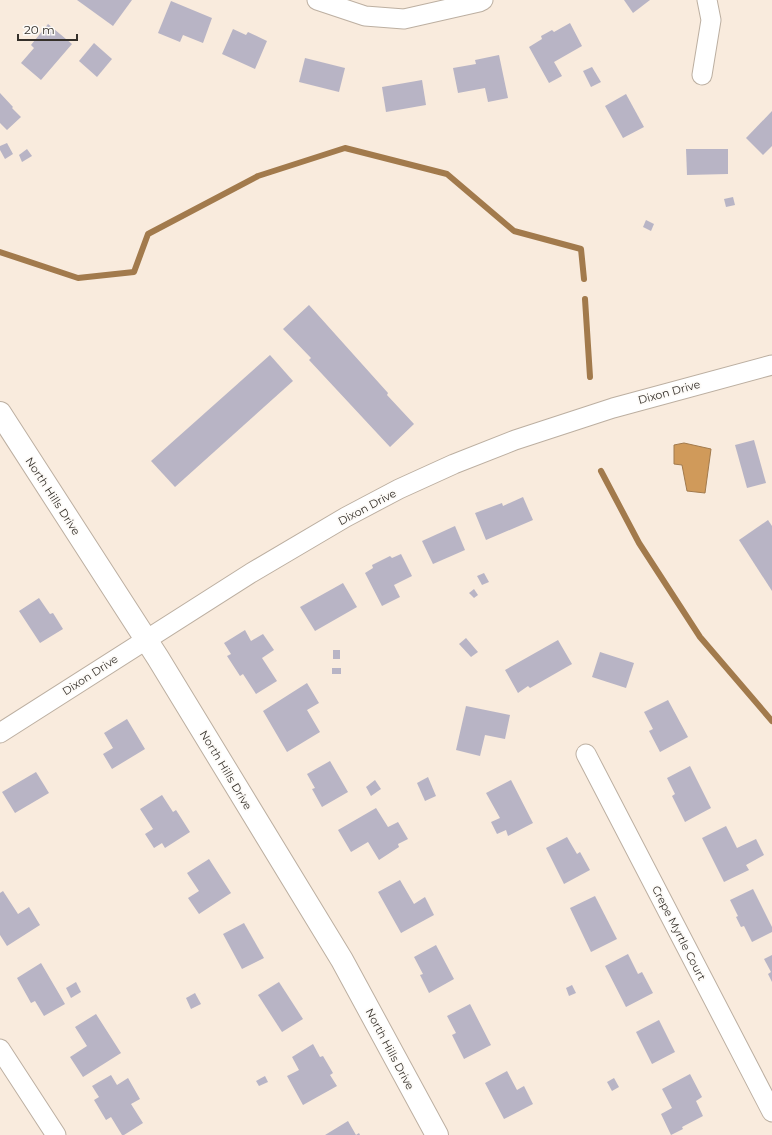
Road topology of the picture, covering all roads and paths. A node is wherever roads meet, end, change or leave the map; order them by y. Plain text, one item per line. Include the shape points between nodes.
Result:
1 (316, 0) edge
2 (483, 0) edge
3 (707, 0) edge
4 (702, 75) dead end
5 (772, 365) edge
6 (0, 413) edge
7 (146, 639) junction
8 (0, 733) edge
9 (586, 754) dead end
10 (0, 1049) edge
11 (772, 1112) edge
12 (56, 1135) edge
13 (437, 1135) edge

1 - 2 street via 365,16 404,19
3 - 4 street via 711,20
5 - 7 street, Dixon Drive via 613,408 515,440 454,464 399,489 332,525
6 - 7 main road, North Hills Drive
7 - 8 street, Dixon Drive
7 - 13 main road, North Hills Drive via 342,960
9 - 11 street, Crepe Myrtle Court
10 - 12 street

